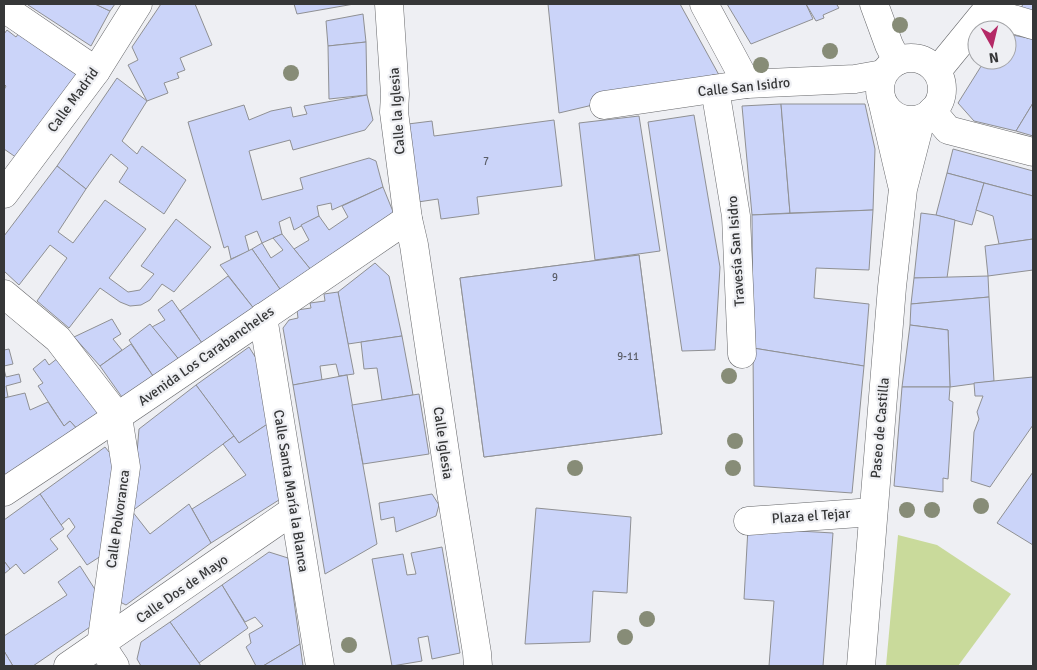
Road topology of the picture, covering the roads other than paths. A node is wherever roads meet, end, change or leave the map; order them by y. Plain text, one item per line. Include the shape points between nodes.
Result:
1 (138, 4) edge
2 (389, 4) edge
3 (704, 4) edge
4 (874, 4) edge
5 (4, 8) edge
6 (988, 8) edge
7 (1033, 25) edge
8 (890, 67) junction
9 (96, 71) junction
10 (937, 71) junction
11 (747, 84) junction
12 (715, 88) junction
13 (883, 104) junction
14 (604, 105) dead end
15 (927, 115) junction
16 (1033, 152) edge
17 (903, 189) junction
18 (4, 194) edge
19 (408, 219) junction
20 (4, 294) edge
21 (263, 316) junction
22 (742, 354) dead end
23 (118, 417) junction
24 (4, 492) edge
25 (294, 510) junction
26 (873, 512) junction
27 (748, 521) dead end
28 (108, 656) edge
29 (68, 666) edge
30 (320, 666) edge
31 (478, 666) edge
32 (861, 666) edge

1 - 9 street, Calle Madrid
2 - 19 street, Calle la Iglesia via 394,112
3 - 11 street
4 - 8 street via 888,45
5 - 9 street
6 - 7 street
6 - 10 street
8 - 10 street via 910,58 920,59
8 - 11 street, Calle San Isidro via 855,79
8 - 13 street via 880,83
9 - 18 street, Calle Madrid
10 - 15 street via 942,95
11 - 12 street, Calle San Isidro
12 - 14 street, Calle San Isidro
12 - 22 street, Travesía San Isidro via 736,216
13 - 15 street via 901,119 912,120
13 - 17 street, Paseo de Castilla
15 - 16 street via 948,130
15 - 17 street, Paseo de Castilla
17 - 26 street, Paseo de Castilla
19 - 21 street, Avenida Los Carabancheles
19 - 31 street, Calle Iglesia
20 - 23 street, Calle Polvoranca via 58,339
21 - 23 street, Avenida Los Carabancheles
21 - 25 street, Calle Santa María la Blanca
23 - 24 street, Avenida Los Carabancheles
23 - 28 street, Calle Polvoranca via 126,467
25 - 28 street, Calle Dos de Mayo
25 - 30 street, Calle Santa María la Blanca
26 - 27 street, Plaza el Tejar
26 - 32 street, Paseo de Castilla
28 - 29 street, Calle Dos de Mayo

